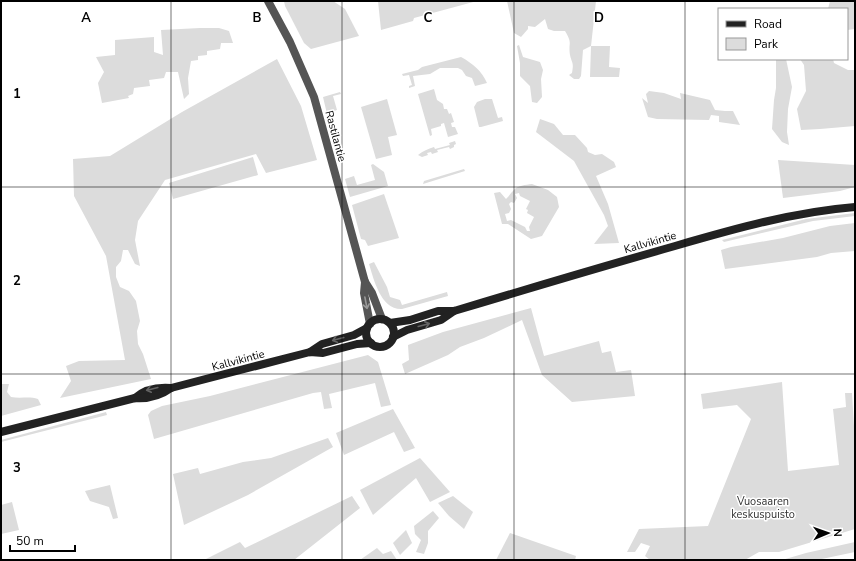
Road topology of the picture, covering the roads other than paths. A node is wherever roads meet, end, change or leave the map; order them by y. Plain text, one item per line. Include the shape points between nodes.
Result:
1 (268, 1) edge
2 (855, 207) edge
3 (365, 282) junction
4 (454, 311) junction
5 (382, 319) junction
6 (390, 324) junction
7 (369, 326) junction
8 (393, 337) junction
9 (371, 343) junction
10 (310, 352) junction
11 (1, 432) edge

1 - 3 street, Rastilantie via 290,42 314,97
2 - 4 main road, Kallvikintie via 797,214 760,222
3 - 5 street, Rastilantie
3 -> 7 street, Rastilantie
4 - 6 main road, Kallvikintie via 438,311
8 -> 4 main road, Kallvikintie via 441,320
5 - 6 main road
5 - 7 main road via 374,320
6 - 8 main road
7 - 9 main road via 367,336
7 -> 10 main road, Kallvikintie via 354,335 322,344
8 - 9 main road via 382,346
9 - 10 main road, Kallvikintie via 324,353
10 - 11 main road, Kallvikintie via 171,388 163,394 144,399 135,398

